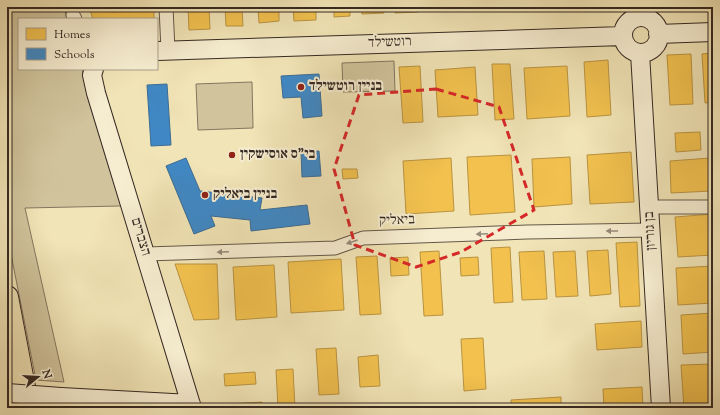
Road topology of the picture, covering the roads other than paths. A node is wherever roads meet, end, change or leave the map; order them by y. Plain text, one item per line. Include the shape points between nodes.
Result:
1 (166, 7) edge
2 (638, 12) edge
3 (713, 32) edge
4 (658, 34) junction
5 (623, 36) junction
6 (162, 50) edge
7 (640, 53) junction
8 (93, 70) edge
9 (649, 207) junction
10 (713, 207) edge
11 (651, 230) junction
12 (146, 254) junction
13 (7, 297) edge
14 (7, 393) edge
15 (192, 406) edge
16 (28, 408) edge
17 (661, 408) edge

1 - 6 street
2 - 4 street via 655,25
2 - 5 street via 627,23
3 - 4 street
4 - 7 street via 657,43 653,48
5 - 6 street, רוטשילד
5 - 7 street via 631,51
7 - 9 street, בן גוריון
8 - 12 street, הצברים via 96,93
9 - 10 street
9 - 11 street, בן גוריון
11 -> 12 street, ביאליק via 363,238 335,248
11 - 17 street, בן גוריון
12 - 15 street, הצברים
13 - 16 highway
14 - 15 street, bridge

